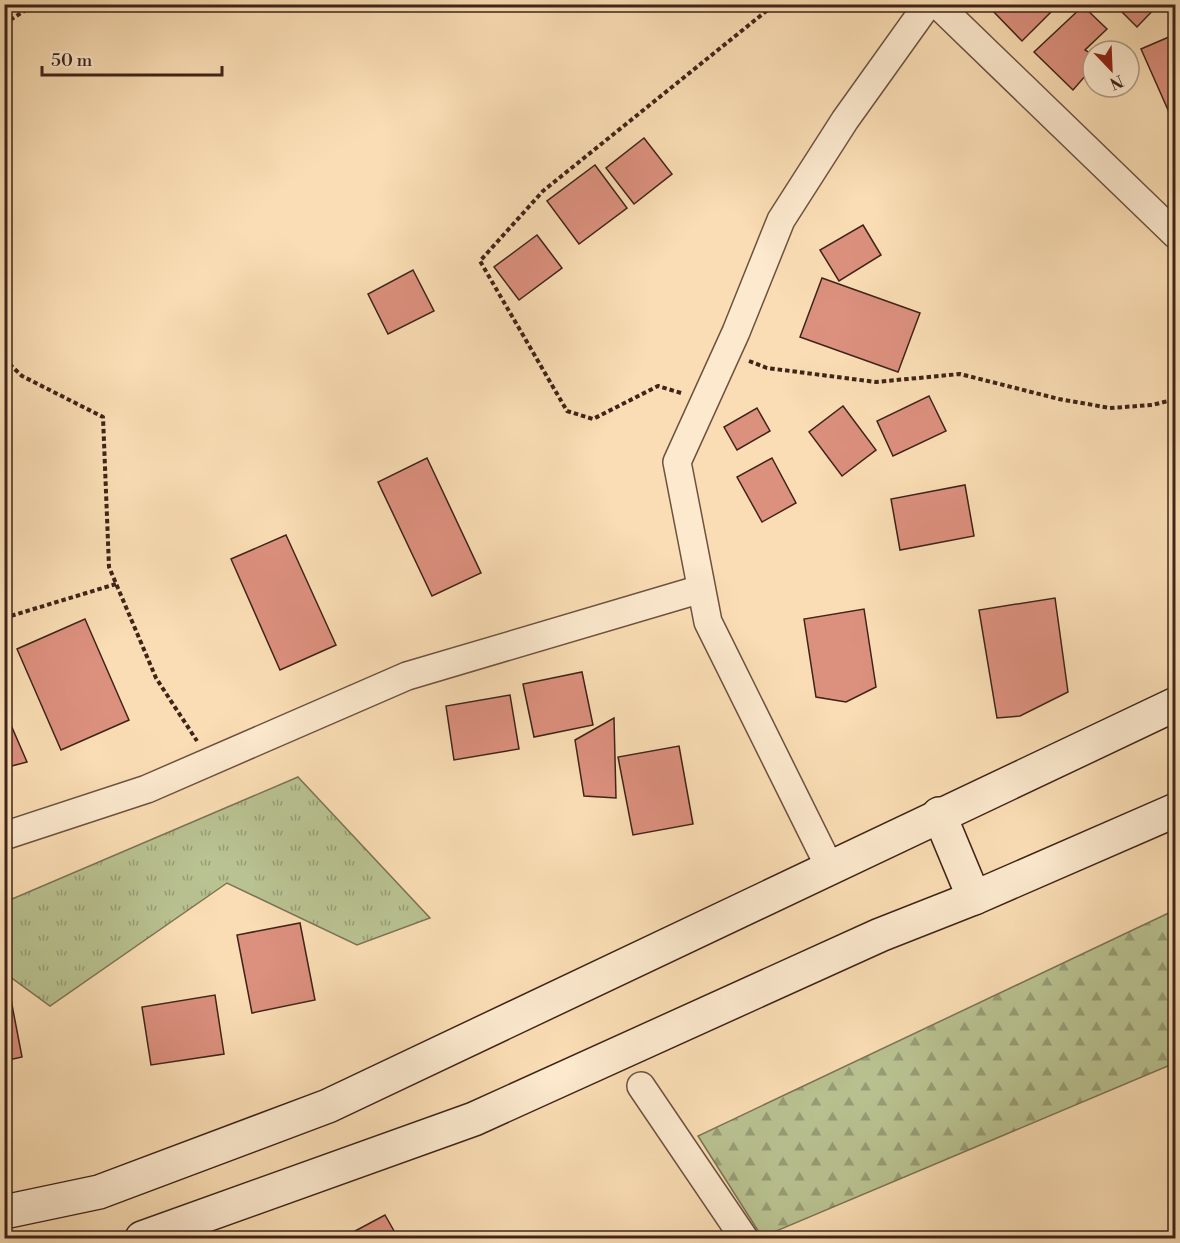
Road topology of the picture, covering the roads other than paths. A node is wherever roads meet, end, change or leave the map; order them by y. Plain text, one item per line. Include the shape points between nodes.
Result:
1 (928, 4) edge
2 (937, 4) edge
3 (1176, 235) edge
4 (701, 589) junction
5 (1176, 704) edge
6 (1176, 810) edge
7 (939, 814) junction
8 (4, 836) edge
9 (830, 868) junction
10 (974, 898) junction
11 (641, 1086) dead end
12 (4, 1212) edge
13 (142, 1239) edge
14 (744, 1239) edge

1 - 4 street via 845,120 781,220 676,462
2 - 3 street
4 - 8 street via 407,676 147,789
4 - 9 street via 708,622
5 - 7 main road
6 - 10 main road
7 - 9 main road
7 - 10 main road
9 - 12 main road via 328,1106 99,1192
10 - 13 main road via 880,935 474,1119
11 - 14 street

